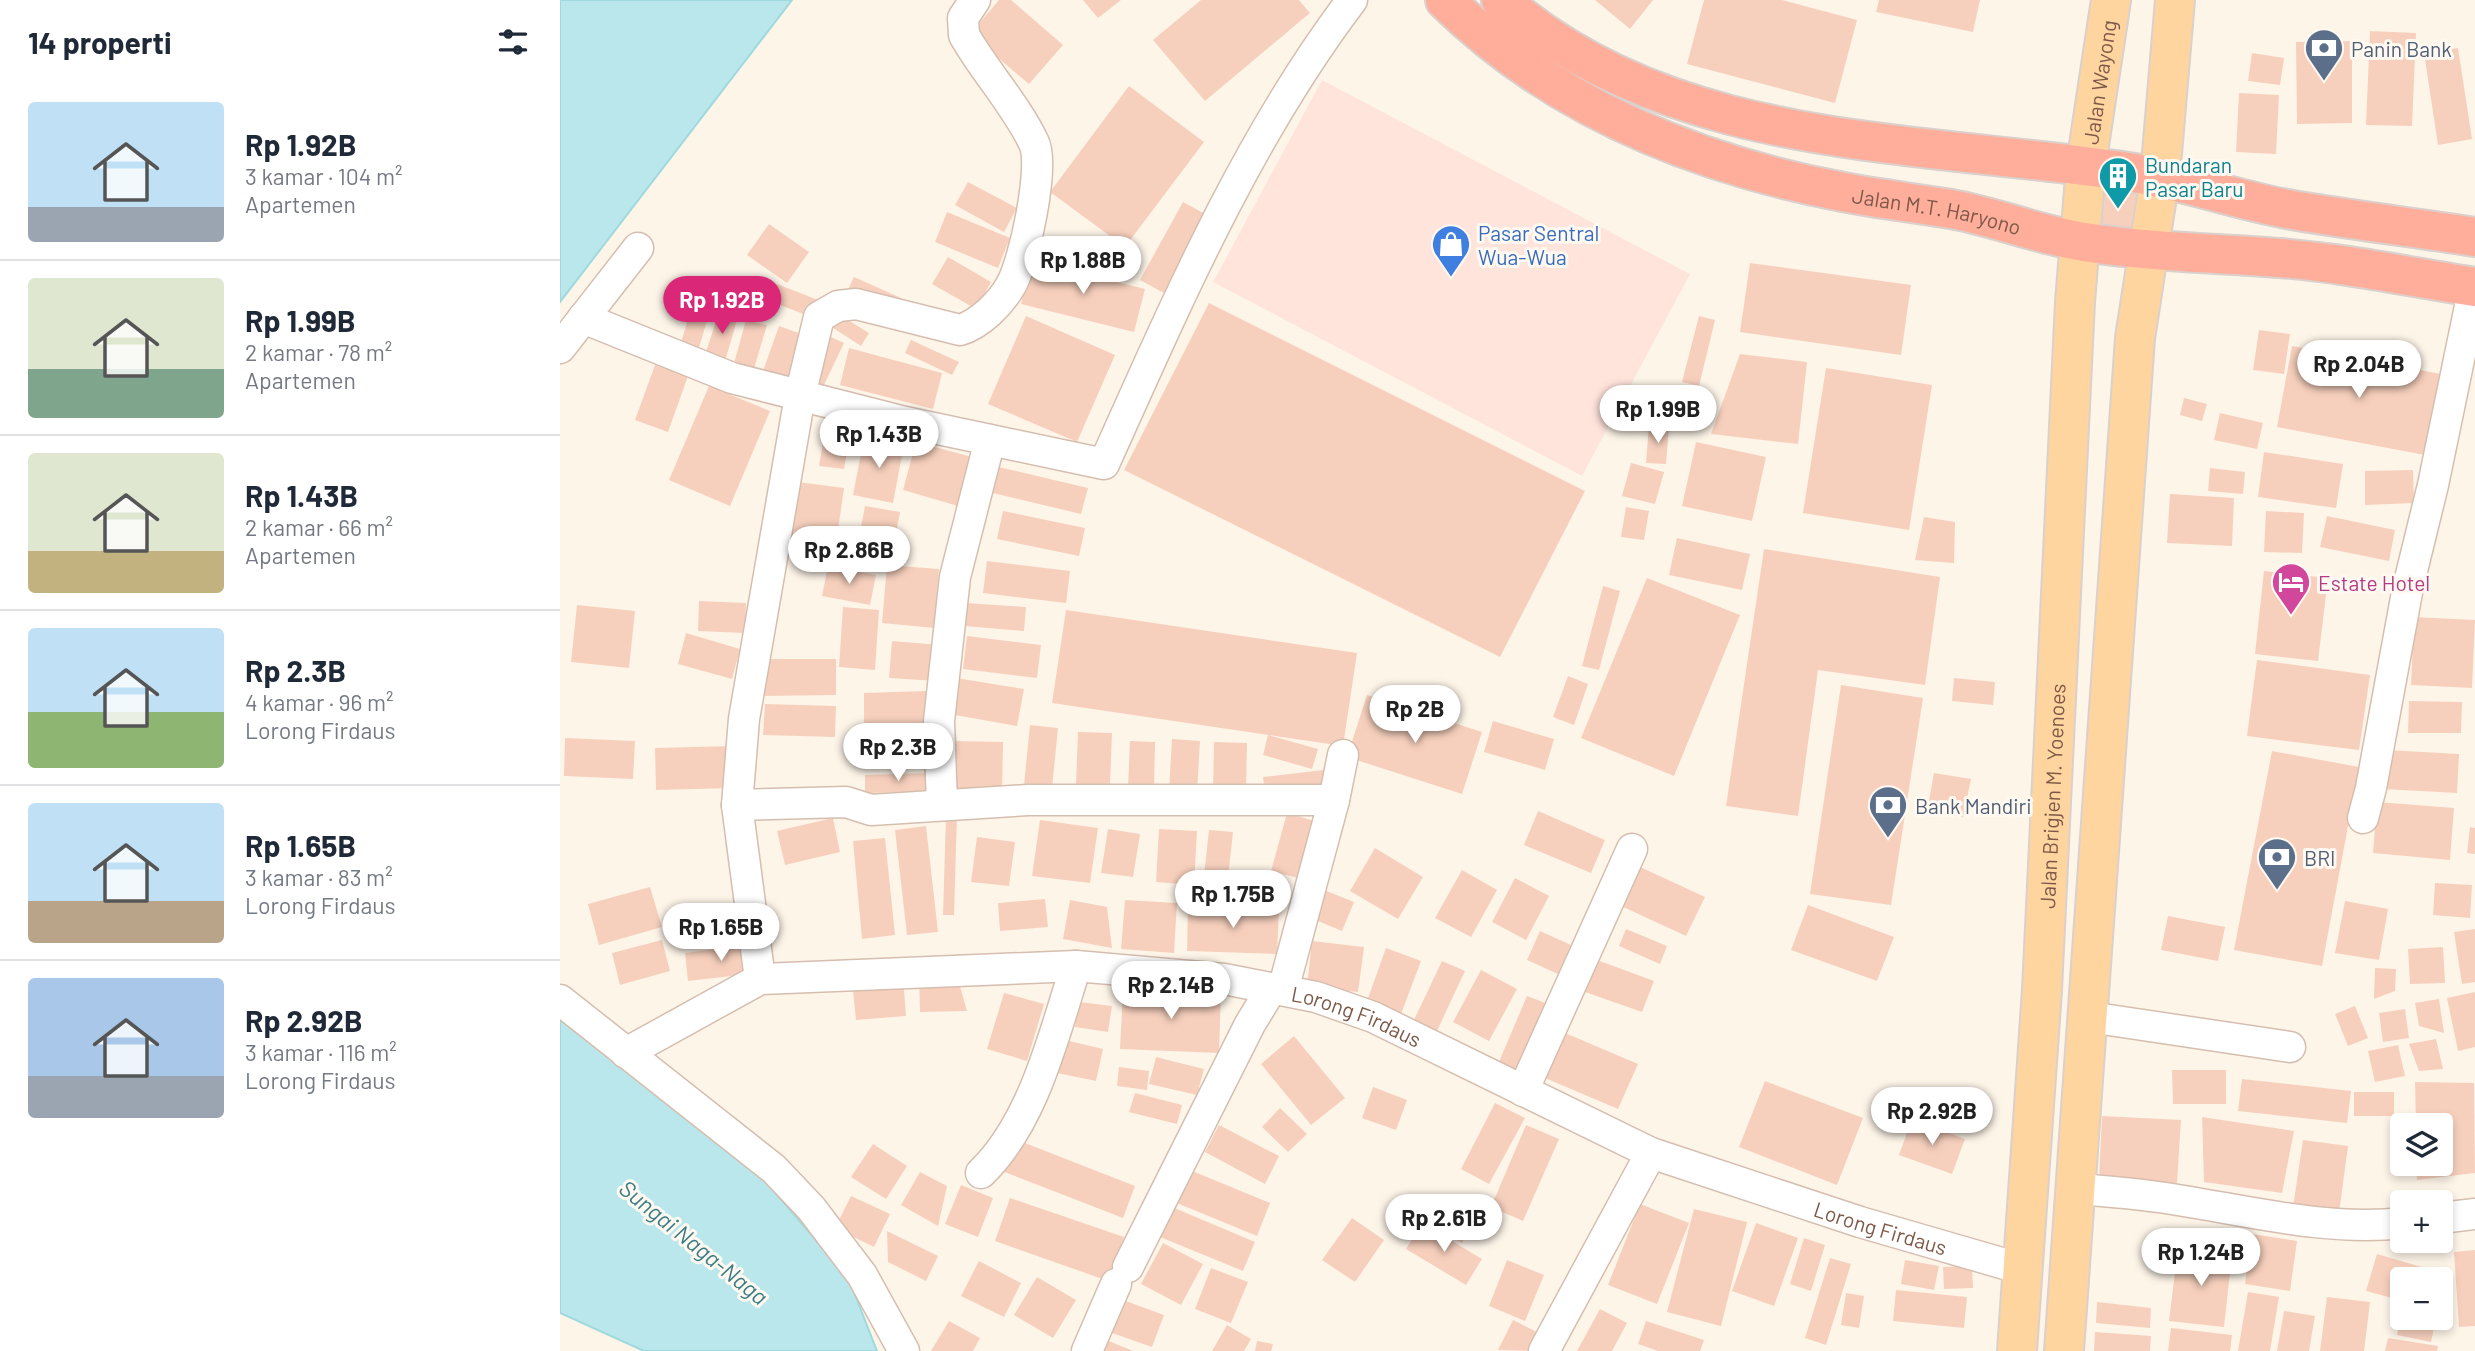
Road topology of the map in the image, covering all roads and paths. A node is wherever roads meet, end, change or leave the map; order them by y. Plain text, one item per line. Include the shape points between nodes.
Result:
1 (975, 0) edge
2 (1352, 0) edge
3 (1445, 0) edge
4 (1501, 0) edge
5 (2111, 0) edge
6 (2175, 0) edge
7 (2086, 165) junction
8 (2160, 177) junction
9 (2475, 237) edge
10 (2080, 241) junction
11 (638, 248) dead end
12 (2149, 251) junction
13 (2475, 287) edge
14 (583, 318) junction
15 (560, 348) edge
16 (800, 396) junction
17 (990, 440) junction
18 (1343, 755) dead end
19 (1334, 800) junction
20 (942, 804) junction
21 (737, 805) junction
22 (2363, 818) dead end
23 (1632, 849) dead end
24 (1076, 966) junction
25 (760, 978) junction
26 (1278, 989) junction
27 (560, 1000) edge
28 (2090, 1017) junction
29 (2290, 1047) dead end
30 (626, 1053) junction
31 (1523, 1091) junction
32 (1651, 1153) junction
33 (981, 1174) dead end
34 (2078, 1189) junction
35 (2475, 1214) edge
36 (2453, 1217) edge
37 (2390, 1224) edge
38 (2022, 1269) junction
39 (904, 1351) edge
40 (1087, 1351) edge
41 (1544, 1351) edge
42 (2017, 1351) edge
43 (2064, 1351) edge

1 - 16 street via 963,18 964,35 1036,146 1036,190 1011,285 981,319 960,330 856,304 825,311 819,317
2 - 17 street via 1294,79 1266,127 1175,308 1104,464
3 - 10 highway, Jalan M.T. Haryono via 1482,36 1562,92 1665,144 1841,192 1983,215
4 - 7 highway via 1526,22 1595,64 1648,88 1713,109 1860,141
5 - 7 main road, Jalan Wayong
6 - 8 main road
7 - 8 highway
7 - 10 main road, Jalan Wayong
8 - 9 highway via 2285,208
8 - 12 main road
10 - 12 highway, Jalan M.T. Haryono
10 - 38 main road, Jalan Brigjen M. Yoenoes via 2042,990
11 - 14 street
12 - 13 highway, Jalan M.T. Haryono via 2283,258
12 - 28 main road via 2135,338
13 - 22 street via 2408,587
14 - 15 street
14 - 16 street via 732,377
16 - 17 street
16 - 21 street via 744,719
17 - 20 street via 955,577 939,721
18 - 19 street
19 - 20 street
19 - 26 street
20 - 21 street via 871,810 846,802
21 - 25 street
23 - 31 street
24 - 25 street, Lorong Firdaus
24 - 26 street, Lorong Firdaus via 1224,979
24 - 33 street via 1042,1075 998,1157
25 - 30 street, Lorong Firdaus
26 - 31 street, Lorong Firdaus via 1373,1017
26 - 40 street via 1250,1024
27 - 30 street
28 - 29 street
28 - 34 main road
30 - 39 street via 774,1170 811,1208 862,1275
31 - 32 street, Lorong Firdaus
32 - 38 street, Lorong Firdaus
32 - 41 street
34 - 37 street via 2305,1219
34 - 43 main road
35 - 36 street
38 - 42 main road, Jalan Brigjen M. Yoenoes

